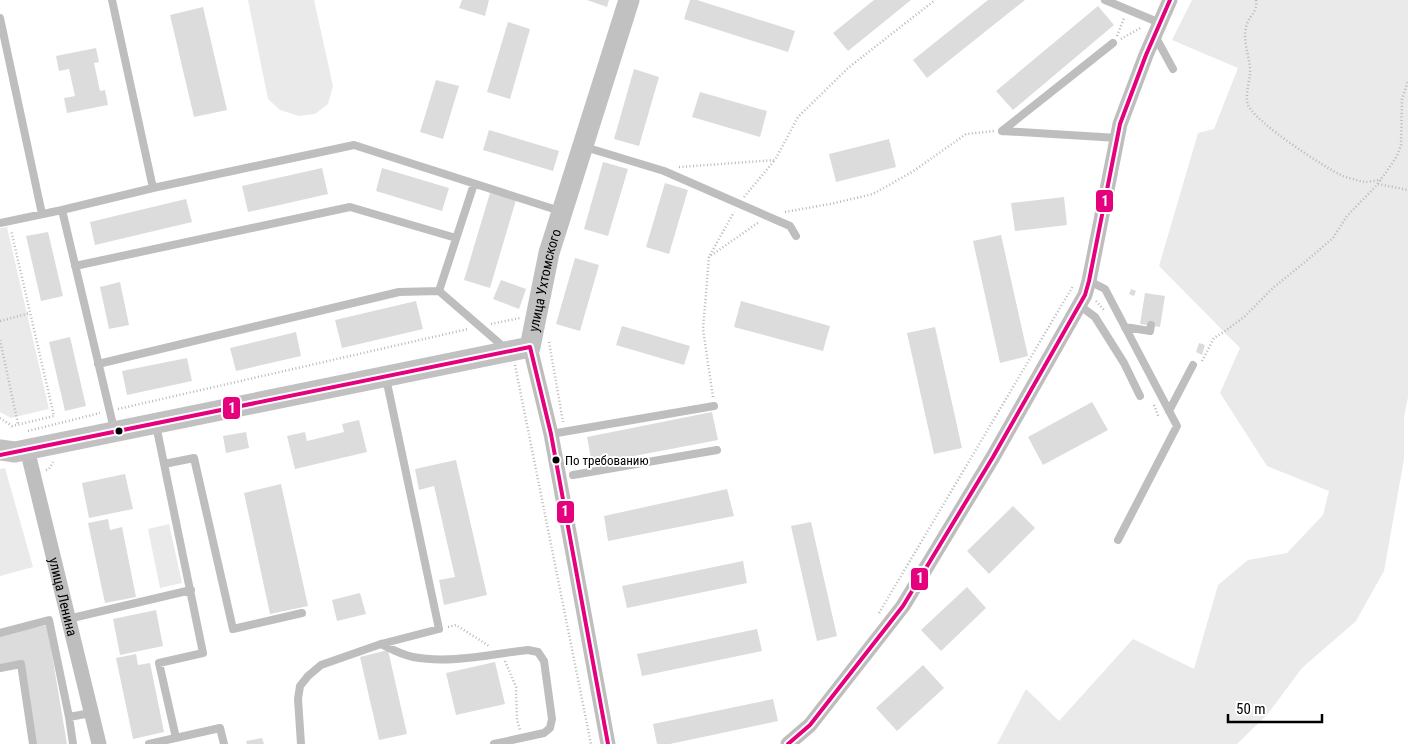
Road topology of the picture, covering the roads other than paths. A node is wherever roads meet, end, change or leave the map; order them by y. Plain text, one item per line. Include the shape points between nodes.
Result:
1 (112, 0) edge
2 (629, 0) edge
3 (1105, 0) edge
4 (1170, 0) edge
5 (0, 18) edge
6 (1156, 26) junction
7 (1113, 44) road end
8 (1173, 69) dead end
9 (1118, 138) junction
10 (583, 146) junction
11 (474, 184) junction
12 (153, 188) junction
13 (62, 210) junction
14 (562, 212) junction
15 (42, 214) junction
16 (0, 223) edge
17 (796, 236) dead end
18 (456, 238) junction
19 (75, 266) junction
20 (1082, 282) junction
21 (439, 291) junction
22 (1080, 305) junction
23 (1151, 325) dead end
24 (1125, 327) junction
25 (518, 352) junction
26 (98, 364) junction
27 (1192, 365) dead end
28 (385, 376) junction
29 (1140, 396) dead end
30 (714, 406) road end
31 (1169, 411) junction
32 (155, 423) junction
33 (115, 432) junction
34 (552, 434) junction
35 (14, 448) edge
36 (718, 450) dead end
37 (164, 464) junction
38 (573, 475) dead end
39 (1118, 540) dead end
40 (191, 590) junction
41 (302, 613) dead end
42 (68, 619) junction
43 (0, 633) edge
44 (381, 644) junction
45 (0, 668) edge
46 (91, 712) junction
47 (69, 718) junction
48 (176, 738) junction
49 (33, 744) edge
50 (73, 744) edge
51 (99, 744) edge
52 (149, 744) edge
53 (224, 744) edge
54 (301, 744) edge
55 (494, 744) edge
56 (608, 744) edge
57 (788, 744) edge

1 - 12 lane
2 - 10 street, улица Ухтомского
3 - 6 lane
4 - 6 street
5 - 15 lane
6 - 8 lane
6 - 9 street via 1120,124
7 - 9 lane via 1002,131
9 - 20 street
10 - 14 street, улица Ухтомского
10 - 17 lane via 655,168 768,215 790,226
11 - 12 lane via 354,144
11 - 14 lane
11 - 18 lane
12 - 13 lane
13 - 15 lane
13 - 19 lane
14 - 25 street, улица Ухтомского
15 - 16 lane
18 - 19 lane via 350,206
18 - 21 lane
19 - 26 lane
20 - 22 street via 1085,295
20 - 24 lane via 1104,289
21 - 25 lane via 480,326
21 - 26 lane via 399,292
22 - 29 lane via 1095,317
22 - 57 street via 903,606 810,725
23 - 24 lane via 1150,331
24 - 31 lane
25 - 28 street
25 - 34 street, улица Ухтомского
26 - 33 lane
27 - 31 lane
28 - 32 street
28 - 44 lane via 439,630
30 - 34 lane
31 - 39 lane via 1176,426
32 - 33 street
32 - 37 lane
33 - 35 street
34 - 56 street, улица Ухтомского
35 - 42 street, улица Ленина
36 - 38 lane
37 - 40 lane
37 - 41 lane via 194,458 233,629
40 - 42 lane
40 - 48 lane via 203,653 159,663
42 - 46 street, улица Ленина
43 - 47 lane via 48,620
44 - 54 lane via 321,665 308,676 300,686 298,699
44 - 55 lane via 400,654 429,658 451,659 528,650 538,652 544,661 552,719 550,728 544,733
45 - 49 lane via 21,664
46 - 47 lane
46 - 51 street, улица Ленина
47 - 50 lane
48 - 52 lane
48 - 53 lane via 220,728

